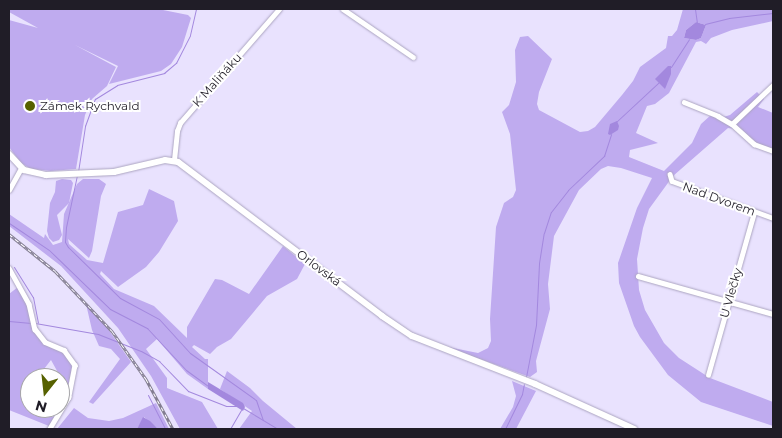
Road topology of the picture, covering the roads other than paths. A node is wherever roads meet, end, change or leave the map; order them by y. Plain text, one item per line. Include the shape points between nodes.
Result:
1 (279, 9) edge
2 (343, 9) edge
3 (414, 57) dead end
4 (773, 85) edge
5 (684, 102) dead end
6 (732, 124) junction
7 (773, 151) edge
8 (9, 154) edge
9 (174, 160) junction
10 (21, 168) junction
11 (670, 174) dead end
12 (9, 190) edge
13 (754, 212) junction
14 (773, 218) edge
15 (9, 268) edge
16 (638, 276) dead end
17 (728, 301) junction
18 (773, 314) edge
19 (708, 375) dead end
20 (50, 429) edge
21 (634, 429) edge

1 - 9 street, K Maliňáku via 180,122
2 - 3 street
4 - 6 street
5 - 6 street
6 - 7 street via 754,144
8 - 10 main road
9 - 10 main road via 114,172 77,174 40,175
9 - 21 main road, Orlovská via 396,326 441,349 525,380
10 - 12 street
11 - 13 street, Nad Dvorem via 672,181
13 - 14 street, Nad Dvorem
13 - 17 street, U Vlečky
15 - 20 street via 26,296 34,326 42,339 64,350 75,365 69,397
16 - 17 street
17 - 18 street
17 - 19 street, U Vlečky

